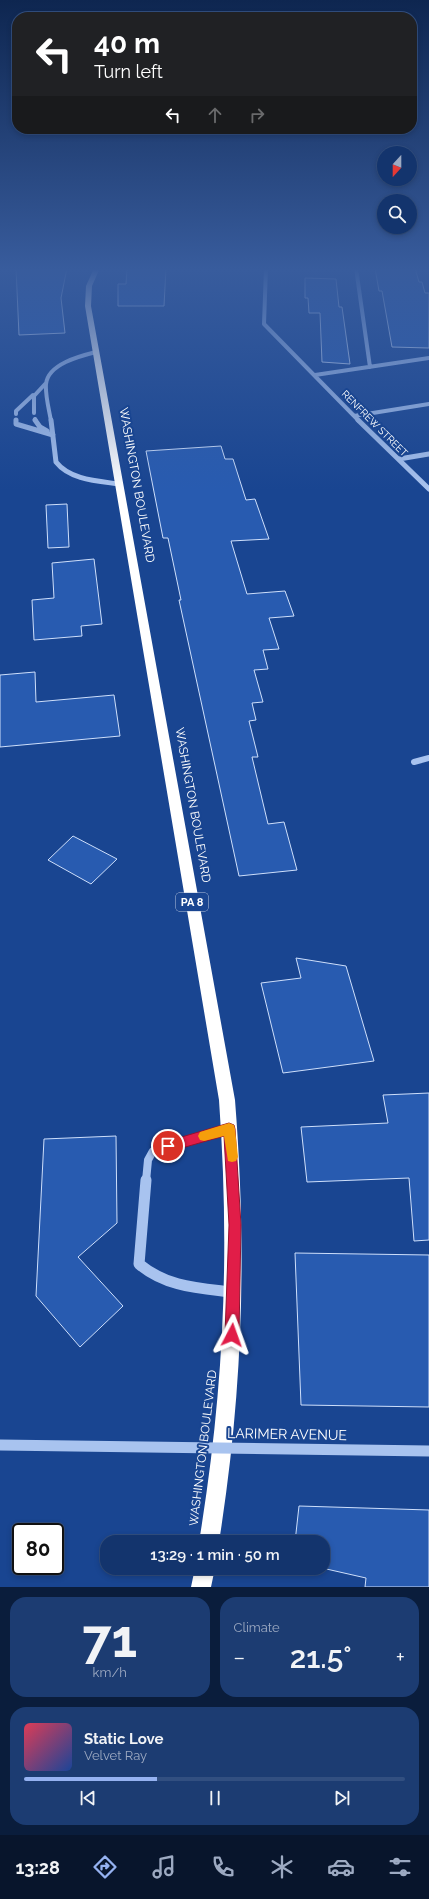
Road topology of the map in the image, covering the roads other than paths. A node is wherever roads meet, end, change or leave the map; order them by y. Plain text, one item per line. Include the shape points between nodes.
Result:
1 (95, 342) edge
2 (282, 342) edge
3 (366, 342) edge
4 (96, 352) junction
5 (429, 358) edge
6 (370, 367) junction
7 (315, 375) junction
8 (46, 383) junction
9 (33, 394) junction
10 (429, 404) edge
11 (16, 414) dead end
12 (354, 416) junction
13 (16, 420) dead end
14 (53, 435) junction
15 (429, 454) edge
16 (399, 459) junction
17 (119, 484) junction
18 (429, 489) edge
19 (429, 758) edge
20 (414, 762) dead end
21 (229, 1129) junction
22 (234, 1292) junction
23 (0, 1445) edge
24 (429, 1451) edge
25 (210, 1535) edge
26 (204, 1575) edge
27 (201, 1587) edge

1 - 4 highway, WASHINGTON BOULEVARD / PA 8
2 - 7 street, RENFREW STREET
3 - 6 street
4 - 8 street via 65,360 49,375
4 - 17 highway, WASHINGTON BOULEVARD / PA 8
5 - 6 street
6 - 7 street
7 - 12 street, RENFREW STREET
8 - 9 street
8 - 14 street
9 - 11 street via 21,404
9 - 14 street via 34,416 40,427
10 - 12 street
12 - 16 street, RENFREW STREET
13 - 14 street via 16,424 28,429
14 - 17 street via 56,462 60,468 70,474
15 - 16 street
16 - 18 street, RENFREW STREET
17 - 21 highway, WASHINGTON BOULEVARD / PA 8 via 227,1100
19 - 20 street
21 - 22 highway, WASHINGTON BOULEVARD / PA 8 via 235,1218
21 - 22 street via 153,1151 148,1160 139,1264 146,1271 173,1284
22 - 25 highway, WASHINGTON BOULEVARD / PA 8 via 228,1396
23 - 24 street, LARIMER AVENUE, bridge
26 - 27 highway

